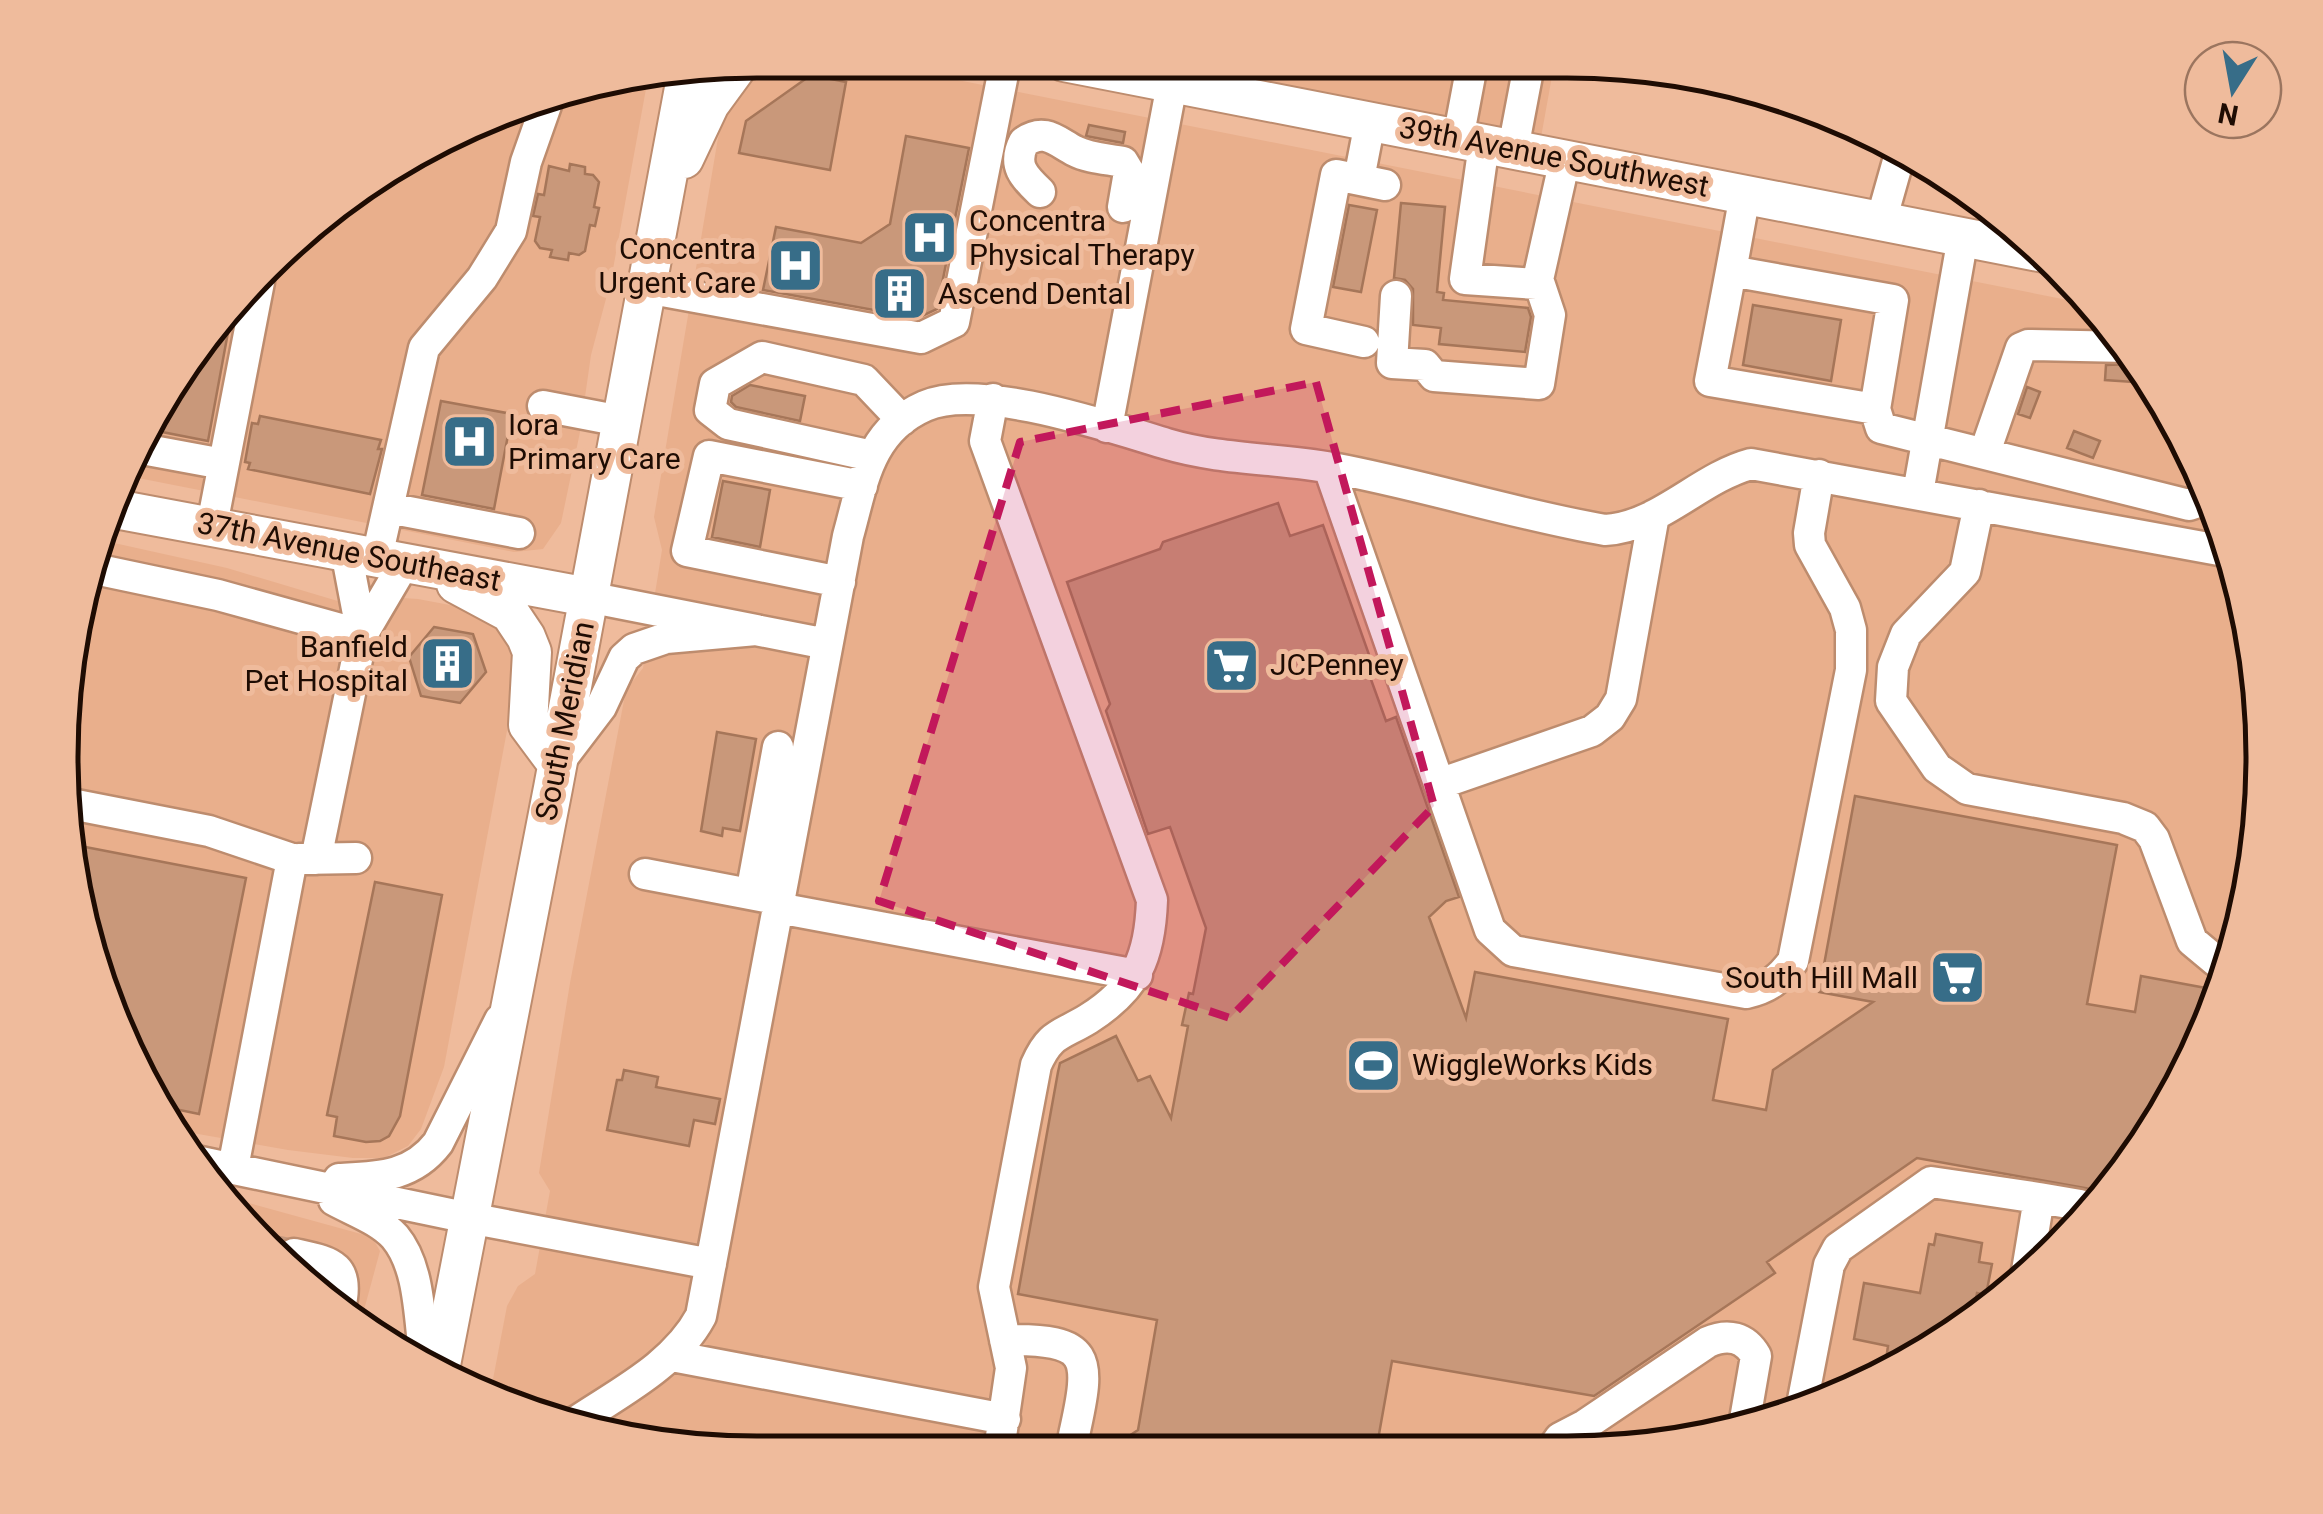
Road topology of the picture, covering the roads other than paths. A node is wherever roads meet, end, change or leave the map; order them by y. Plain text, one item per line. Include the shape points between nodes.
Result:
1 (1002, 78) edge
2 (1173, 78) edge
3 (1194, 78) edge
4 (1474, 78) edge
5 (1522, 78) edge
6 (729, 79) edge
7 (685, 81) edge
8 (543, 113) edge
9 (1370, 122) junction
10 (1485, 144) junction
11 (1564, 159) junction
12 (1897, 164) edge
13 (1040, 192) dead end
14 (1745, 194) junction
15 (662, 206) junction
16 (1123, 207) dead end
17 (1880, 221) junction
18 (1963, 237) junction
19 (2015, 247) edge
20 (1731, 270) junction
21 (1538, 279) junction
22 (646, 288) junction
23 (1396, 296) dead end
24 (255, 300) edge
25 (1364, 342) dead end
26 (2107, 346) edge
27 (993, 399) junction
28 (543, 406) dead end
29 (1874, 410) junction
30 (902, 420) junction
31 (621, 421) junction
32 (1108, 427) junction
33 (1928, 438) junction
34 (151, 450) edge
35 (1985, 452) junction
36 (872, 456) junction
37 (224, 464) junction
38 (1330, 468) junction
39 (1820, 474) junction
40 (862, 486) junction
41 (1918, 493) junction
42 (2196, 503) edge
43 (1979, 504) junction
44 (388, 508) junction
45 (124, 510) edge
46 (1654, 515) junction
47 (212, 525) junction
48 (519, 533) dead end
49 (2212, 549) edge
50 (387, 559) junction
51 (104, 571) edge
52 (840, 582) junction
53 (588, 598) junction
54 (756, 630) junction
55 (362, 634) junction
56 (827, 644) junction
57 (778, 748) dead end
58 (557, 764) junction
59 (1439, 784) junction
60 (79, 806) edge
61 (356, 858) dead end
62 (304, 859) junction
63 (646, 874) dead end
64 (769, 901) junction
65 (2214, 960) edge
66 (1137, 975) junction
67 (512, 997) junction
68 (213, 1164) edge
69 (233, 1168) junction
70 (296, 1181) junction
71 (2038, 1198) junction
72 (2078, 1204) edge
73 (469, 1218) junction
74 (2030, 1253) edge
75 (294, 1254) tunnel mouth
76 (711, 1264) junction
77 (342, 1295) edge
78 (1005, 1340) junction
79 (422, 1348) edge
80 (672, 1356) junction
81 (442, 1359) edge
82 (1804, 1393) edge
83 (1746, 1412) edge
84 (587, 1414) edge
85 (1004, 1419) junction
86 (1074, 1435) dead end
87 (1001, 1436) edge
88 (1564, 1436) edge

1 - 22 street via 954,322 921,338
2 - 32 street
3 - 9 main road, 39th Avenue Southwest
4 - 10 street
5 - 10 street
6 - 15 main road
7 - 15 main road, South Meridian
8 - 44 street via 511,231 424,348
9 - 10 main road, 39th Avenue Southwest
9 - 25 street via 1372,182 1336,175 1306,329
10 - 11 main road, 39th Avenue Southwest
10 - 21 street via 1465,279
11 - 14 main road, 39th Avenue Southwest
11 - 21 street
12 - 17 street
13 - 16 street via 1022,175 1024,142 1059,138 1076,152 1123,162 1129,172
14 - 17 main road, 39th Avenue Southwest
14 - 20 street
15 - 22 main road, South Meridian
17 - 18 main road, 39th Avenue Southwest
18 - 19 main road, 39th Avenue Southwest
18 - 33 street
20 - 29 street via 1894,300
20 - 29 street via 1710,381
21 - 23 street via 1550,315 1539,384 1434,376 1424,365 1392,363
22 - 31 main road, South Meridian
24 - 37 street
26 - 35 street via 2021,348
27 - 30 street via 953,397
27 - 32 street
27 - 66 street via 985,442 1152,900
28 - 31 street
29 - 33 street via 1881,428
30 - 36 street
30 - 36 street via 864,380 762,357 715,384 710,410 728,424
31 - 53 main road, South Meridian
32 - 38 street via 1197,450
33 - 35 street
33 - 41 street
34 - 37 street
35 - 42 street
36 - 40 street
37 - 47 street
38 - 46 street via 1605,530 1626,529
38 - 59 street
39 - 41 street
39 - 46 street via 1751,464 1726,471
39 - 59 street via 1810,545 1845,608 1850,670 1799,941 1780,979 1734,993 1513,951 1490,930
40 - 52 street
40 - 52 street via 709,456 688,552
41 - 43 street
43 - 49 street
43 - 65 street via 1965,572 1906,634 1890,701 1937,768 1967,789 2145,827 2192,941
44 - 48 street
44 - 50 street
45 - 47 main road, 37th Avenue Southeast
46 - 59 street via 1621,700 1610,717 1592,731
47 - 50 main road, 37th Avenue Southeast
50 - 53 main road, 37th Avenue Southeast
50 - 55 street
50 - 55 street
50 - 58 main road via 500,606 518,623 532,652 528,724
51 - 55 street
52 - 56 street
53 - 54 street
53 - 58 main road, South Meridian
54 - 56 street
54 - 58 street via 666,638 634,649 601,708
55 - 62 street
56 - 64 street
57 - 64 street
58 - 67 main road, South Meridian
60 - 62 street
61 - 62 street
62 - 69 street
63 - 64 street
64 - 66 street
64 - 76 street
66 - 78 street via 1108,1006 1045,1044 1036,1065 994,1287
67 - 70 street via 429,1154 390,1176
67 - 73 main road, South Meridian
68 - 69 street
69 - 70 street
70 - 73 street
70 - 79 street via 396,1238 414,1282
71 - 72 street
71 - 74 street
71 - 82 street via 1931,1182 1838,1248
73 - 76 street
73 - 81 main road, South Meridian
75 - 77 street via 336,1268
76 - 80 street via 701,1316
78 - 85 street via 1011,1368
78 - 86 street via 1050,1339 1082,1362
80 - 84 street
80 - 85 street
83 - 88 street via 1756,1356 1750,1345 1727,1336
85 - 87 street

